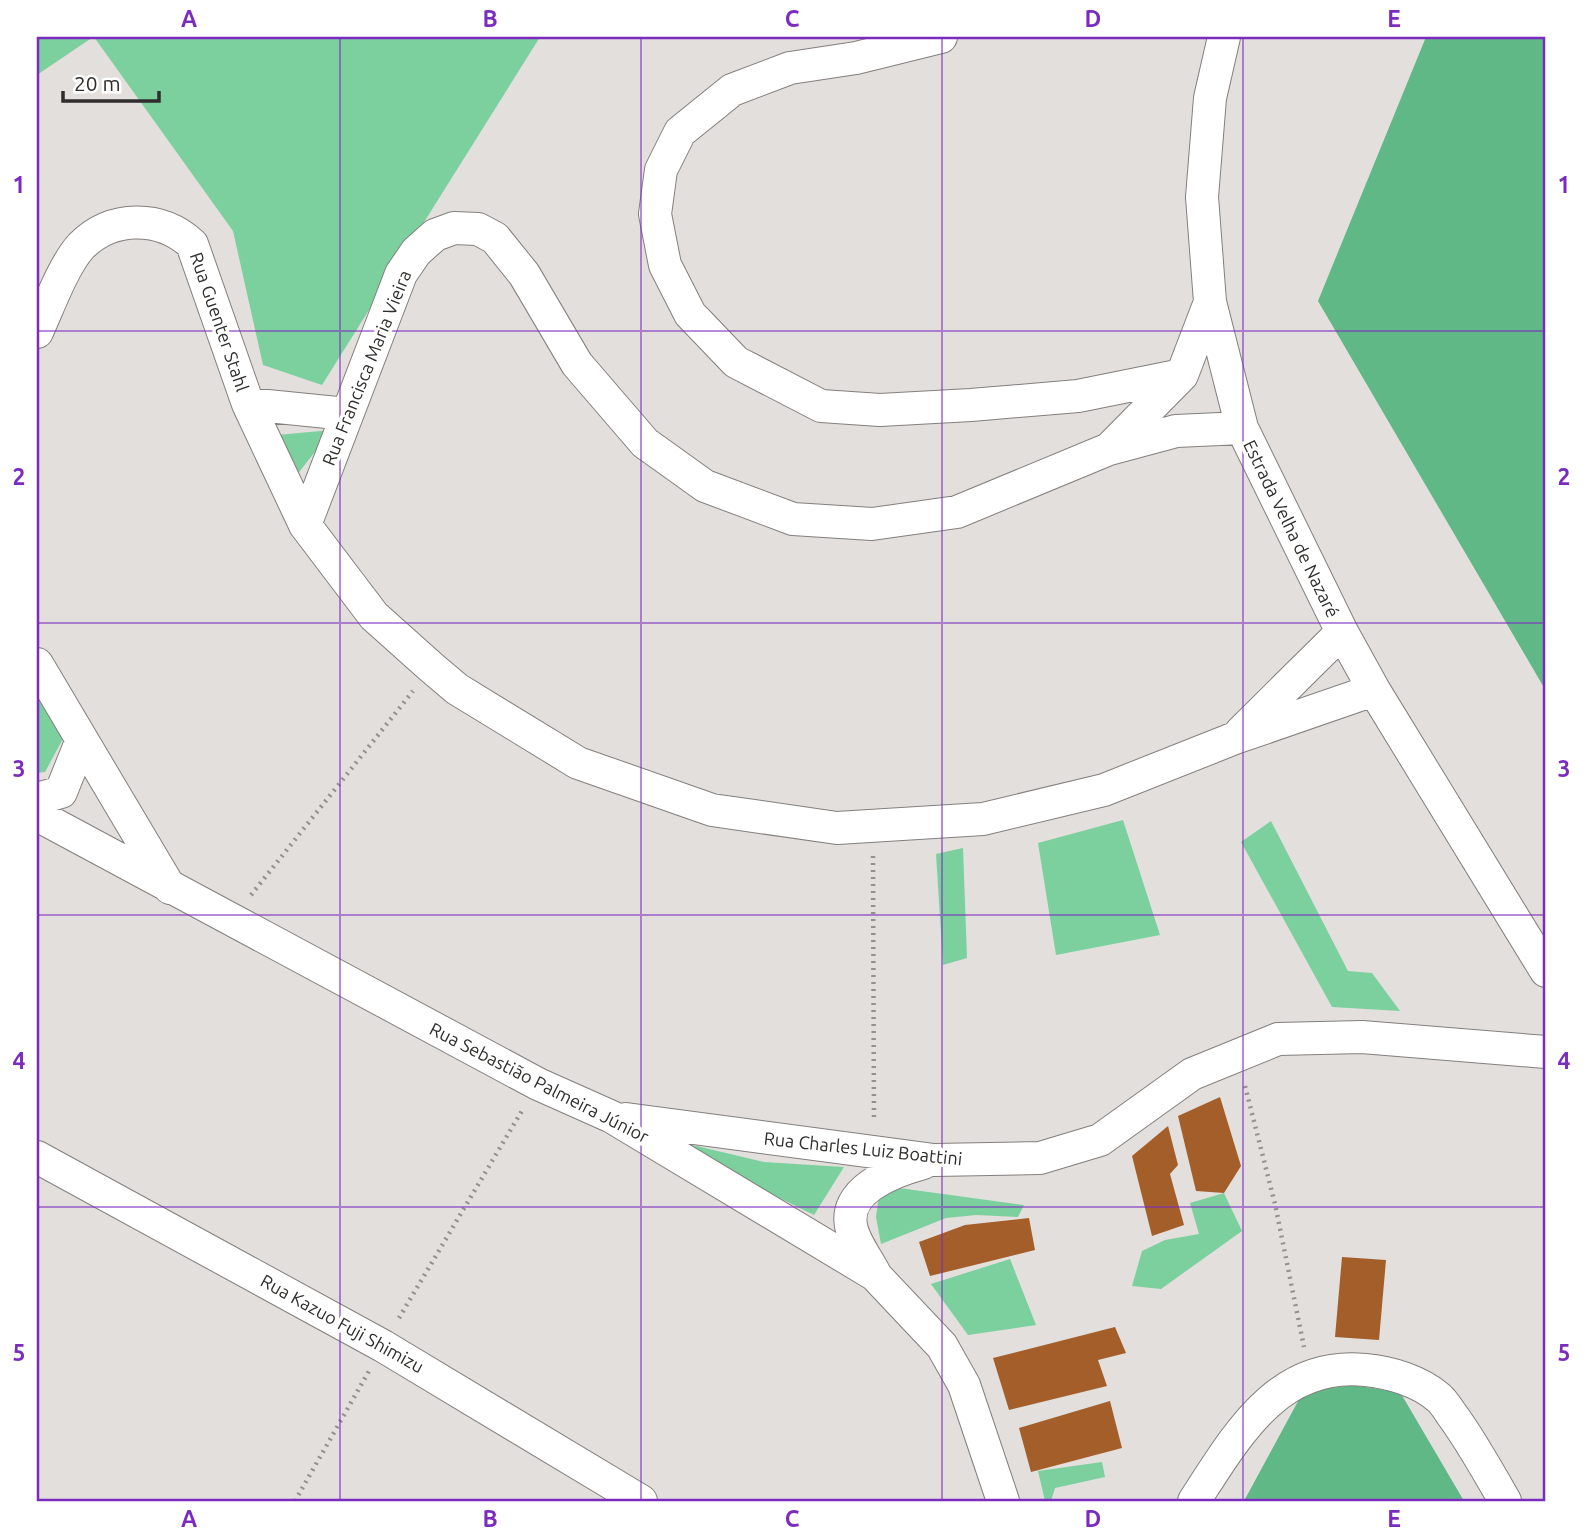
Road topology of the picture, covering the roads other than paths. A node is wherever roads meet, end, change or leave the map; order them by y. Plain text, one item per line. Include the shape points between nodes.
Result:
1 (941, 37) edge
2 (1224, 37) edge
3 (1210, 303) junction
4 (37, 332) edge
5 (1182, 375) junction
6 (248, 404) junction
7 (347, 414) junction
8 (1242, 428) junction
9 (1109, 449) junction
10 (305, 525) junction
11 (1342, 632) junction
12 (37, 664) edge
13 (1374, 690) junction
14 (1235, 738) junction
15 (81, 742) junction
16 (37, 799) edge
17 (37, 816) edge
18 (170, 889) junction
19 (1546, 971) edge
20 (1546, 1052) edge
21 (612, 1117) junction
22 (37, 1157) edge
23 (934, 1160) junction
24 (875, 1275) junction
25 (641, 1501) edge
26 (1003, 1501) edge
27 (1194, 1501) edge
28 (1505, 1501) edge

1 - 5 street via 856,58 789,68 732,90 680,132 661,170 655,214 665,265 690,314 736,362 821,406 880,410 1077,396
2 - 3 street, Estrada Velha de Nazaré via 1210,98 1202,197
3 - 5 street, Rua Francisca Maria Vieira
3 - 8 street, Estrada Velha de Nazaré
4 - 6 street, Rua Guenter Stahl via 81,247 113,225 145,221 179,232 192,244
5 - 9 street, Rua Francisca Maria Vieira
6 - 7 street
6 - 10 street, Rua Guenter Stahl
7 - 9 street, Rua Francisca Maria Vieira via 386,309 416,251 435,235 454,228 478,229 495,238 524,274 577,364 645,443 705,486 793,519 872,524 957,512
7 - 10 street, Rua Francisca Maria Vieira
8 - 9 street, Rua Francisca Maria Vieira via 1177,431
8 - 11 street, Estrada Velha de Nazaré
10 - 14 street, Rua Guenter Stahl via 374,616 457,689 578,762 712,810 836,828 983,819 1104,790
11 - 13 street, Estrada Velha de Nazaré
11 - 14 street
12 - 15 street
13 - 14 street, Rua Guenter Stahl
13 - 19 street, Estrada Velha de Nazaré
15 - 16 street via 61,792
15 - 18 street
17 - 18 street, Rua Sebastião Palmeira Júnior
18 - 21 street, Rua Sebastião Palmeira Júnior via 538,1084
20 - 23 street, Rua Charles Luiz Boattini via 1362,1037 1278,1040 1192,1074 1100,1140 1040,1158
21 - 23 street, Rua Charles Luiz Boattini
21 - 24 street, Rua Sebastião Palmeira Júnior
22 - 25 street, Rua Kazuo Fuji Shimizu via 383,1346
23 - 24 street via 881,1178 858,1198 851,1229
24 - 26 street, Rua Sebastião Palmeira Júnior via 942,1346 964,1385
27 - 28 street via 1256,1413 1278,1392 1310,1375 1342,1367 1388,1372 1439,1398 1479,1453

